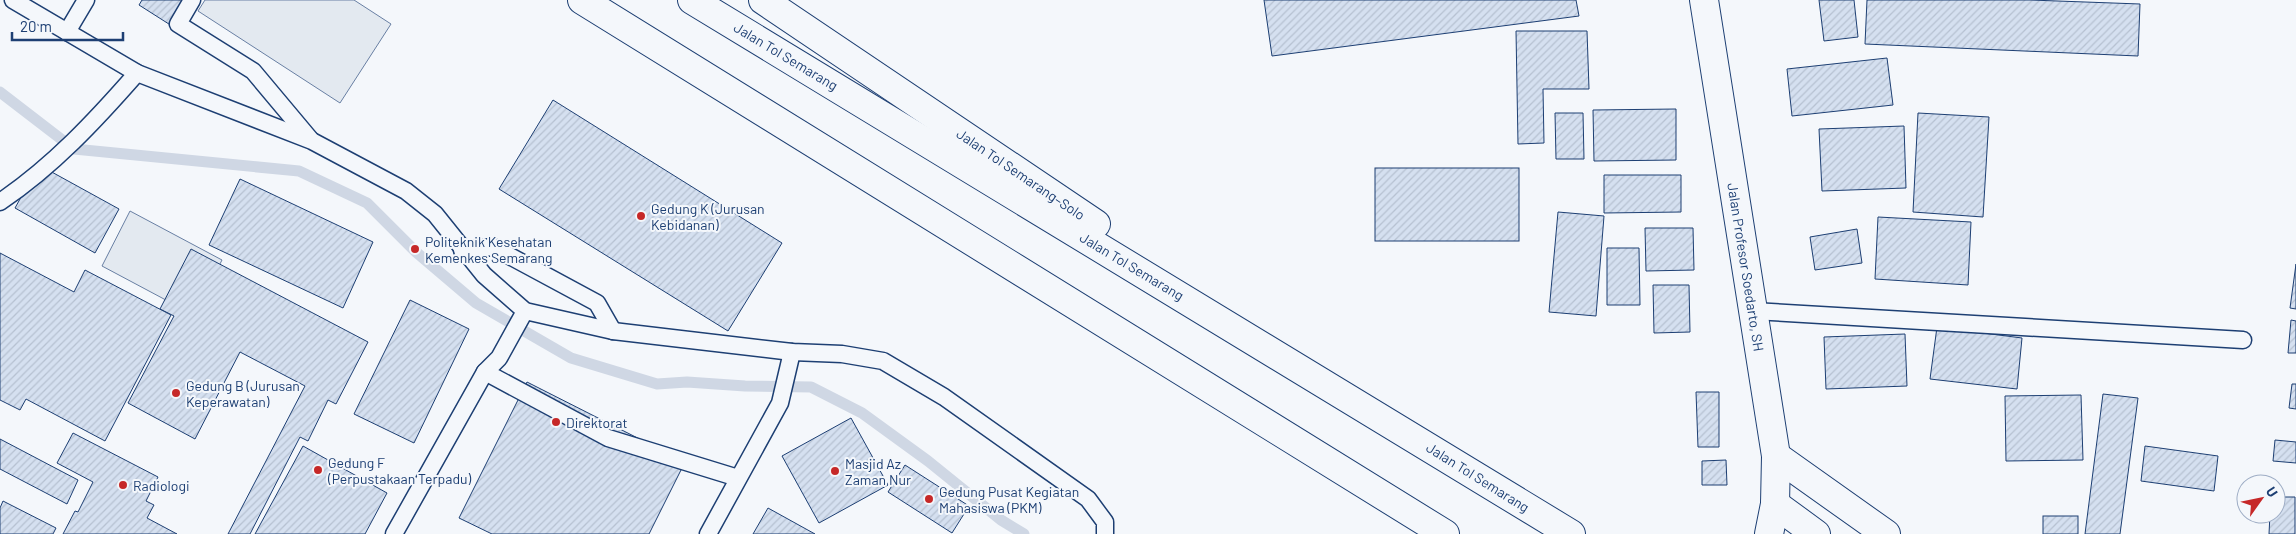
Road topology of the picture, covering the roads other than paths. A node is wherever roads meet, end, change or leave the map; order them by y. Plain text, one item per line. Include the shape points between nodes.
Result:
1 (13, 0) edge
2 (86, 0) edge
3 (192, 0) edge
4 (582, 0) edge
5 (692, 0) edge
6 (763, 0) edge
7 (1704, 0) edge
8 (67, 32) junction
9 (137, 72) junction
10 (312, 141) junction
11 (0, 202) edge
12 (462, 250) junction
13 (1753, 311) junction
14 (522, 317) junction
15 (614, 331) junction
16 (2244, 340) dead end
17 (792, 352) junction
18 (485, 372) junction
19 (1404, 431) junction
20 (1776, 456) junction
21 (738, 478) junction
22 (1775, 504) junction
23 (394, 534) edge
24 (708, 534) edge
25 (1105, 534) edge
26 (1445, 534) edge
27 (1570, 534) edge
28 (1769, 534) edge
29 (1816, 534) edge
30 (1886, 534) edge

1 - 8 lane
2 - 8 lane
3 - 10 lane via 178,24 253,71
4 - 26 main road
5 - 19 main road, Jalan Tol Semarang
6 - 19 main road, Jalan Tol Semarang–Solo
7 - 13 main road, Jalan Profesor Soedarto, SH
8 - 9 lane
9 - 10 lane
9 - 11 lane via 94,122 59,156
10 - 12 lane via 406,191 435,214
12 - 14 lane
12 - 15 lane via 493,247 597,303
13 - 16 lane
13 - 20 main road, Jalan Profesor Soedarto, SH
14 - 15 lane
14 - 18 lane via 499,358
15 - 17 lane
17 - 21 lane via 780,403
17 - 25 lane via 883,361 944,397 1088,499 1105,522
18 - 21 lane via 608,438
18 - 23 lane
19 - 27 main road, Jalan Tol Semarang
20 - 22 main road, Jalan Profesor Soedarto, SH
20 - 30 main road
21 - 24 lane
22 - 28 main road, Jalan Profesor Soedarto, SH
22 - 29 main road

